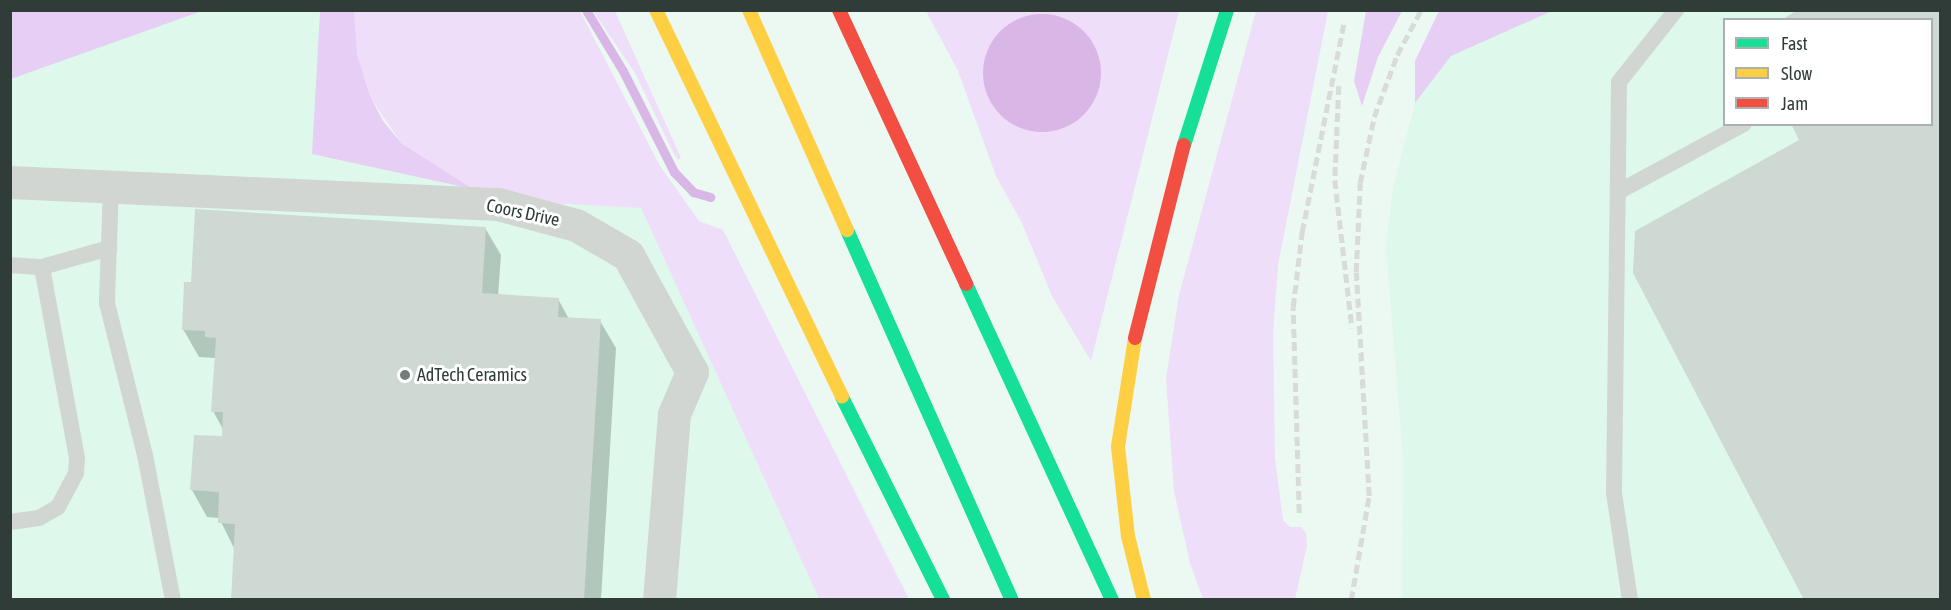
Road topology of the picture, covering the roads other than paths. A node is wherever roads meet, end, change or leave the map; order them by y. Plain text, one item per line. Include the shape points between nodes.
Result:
1 (656, 10) edge
2 (749, 10) edge
3 (839, 10) edge
4 (1227, 10) edge
5 (1676, 10) edge
6 (1740, 126) edge
7 (10, 182) edge
8 (111, 186) junction
9 (1618, 192) junction
10 (109, 248) junction
11 (10, 265) edge
12 (42, 267) junction
13 (10, 522) edge
14 (173, 600) edge
15 (659, 600) edge
16 (943, 600) edge
17 (1012, 600) edge
18 (1112, 600) edge
19 (1144, 600) edge
20 (1630, 600) edge

1 - 16 highway
2 - 17 highway
3 - 18 highway
4 - 19 highway via 1192,113 1146,285 1126,380 1118,447 1128,536
5 - 9 lane via 1619,82
6 - 9 lane
7 - 8 street, Coors Drive
8 - 10 lane
8 - 15 street, Coors Drive via 498,204 576,225 628,255 692,372 674,414
9 - 20 lane via 1614,493
10 - 12 lane
10 - 14 lane via 107,303 145,456
11 - 12 lane
12 - 13 lane via 76,473 58,507 39,518

